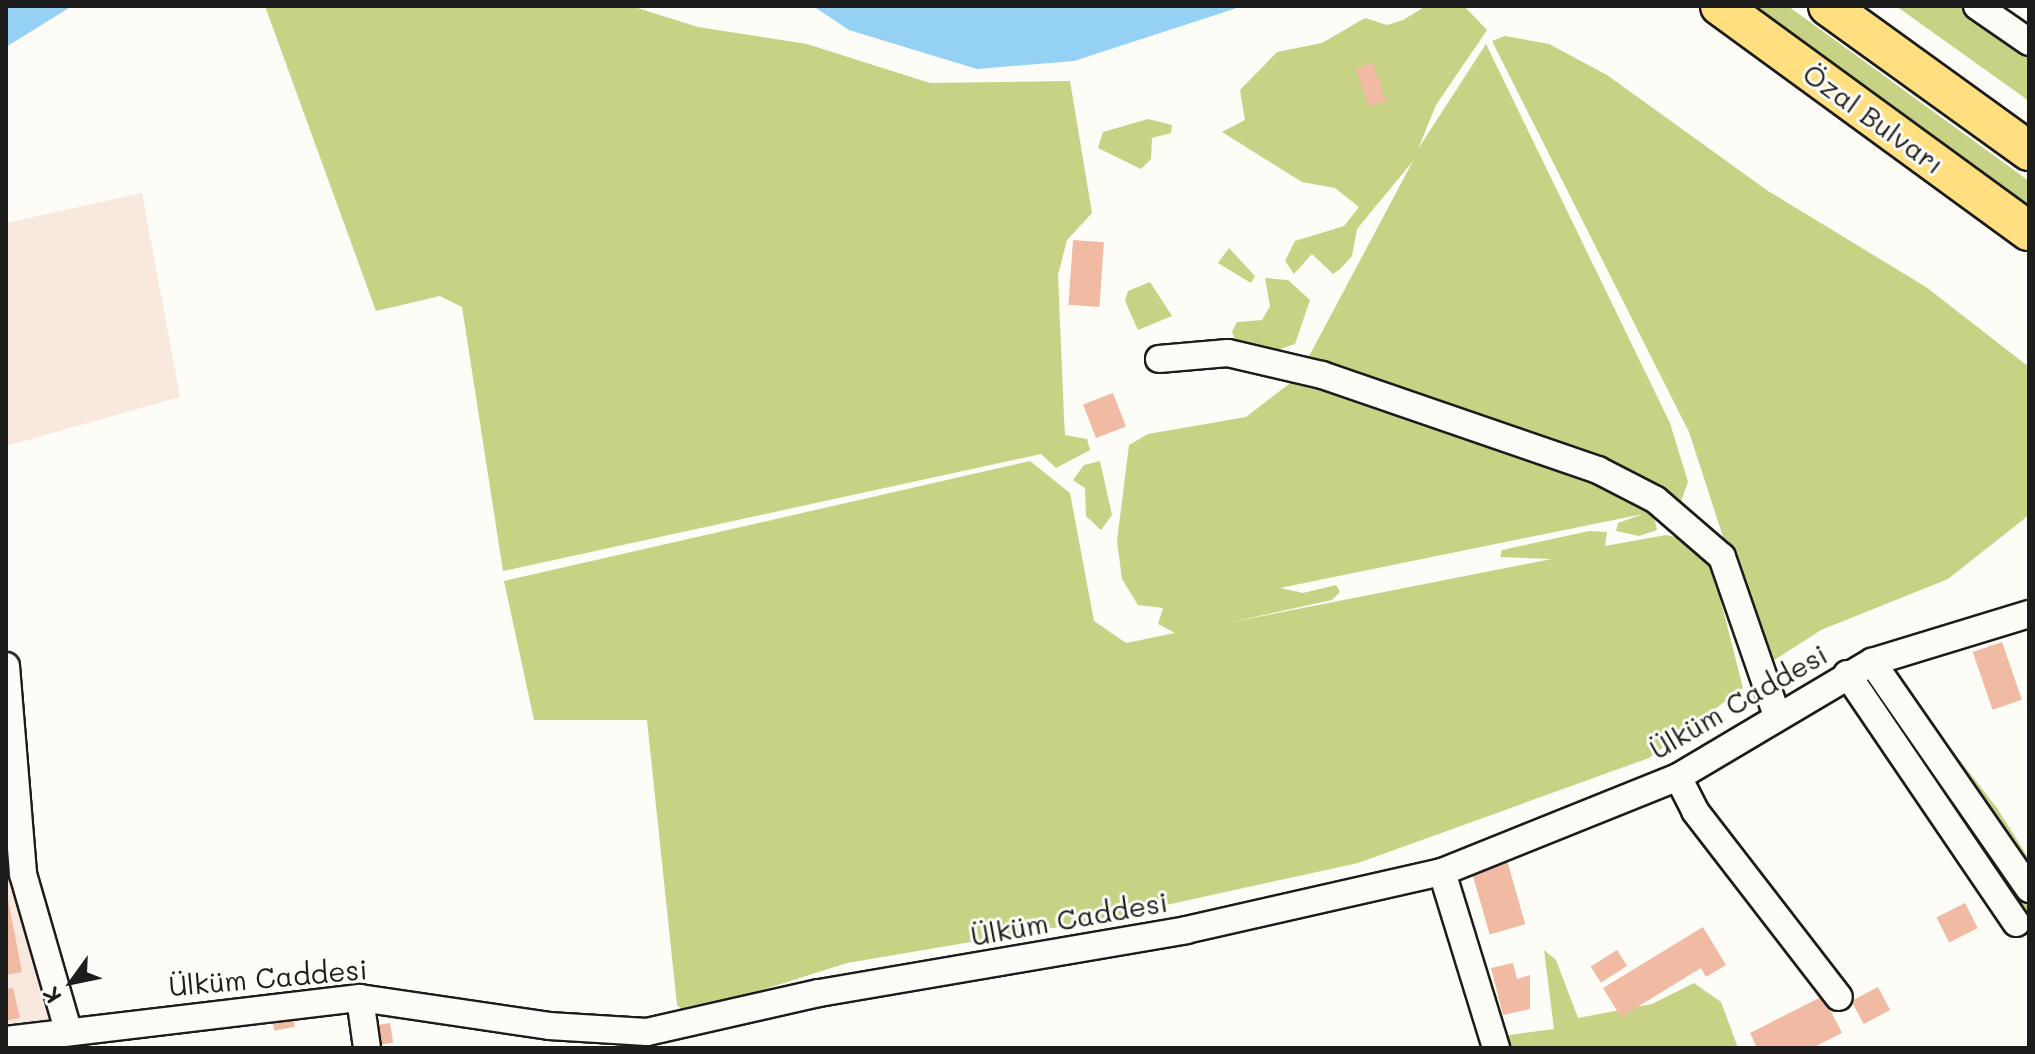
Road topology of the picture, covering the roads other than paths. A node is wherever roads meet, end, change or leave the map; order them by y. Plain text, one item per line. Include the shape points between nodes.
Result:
1 (1720, 6) edge
2 (1828, 6) edge
3 (1977, 6) edge
4 (2029, 42) edge
5 (2029, 151) edge
6 (2029, 231) edge
7 (1159, 359) dead end
8 (2029, 614) edge
9 (1872, 662) junction
10 (6, 666) edge
11 (1847, 674) junction
12 (1777, 716) junction
13 (1678, 777) junction
14 (1442, 872) junction
15 (2029, 889) edge
16 (2016, 923) dead end
17 (1839, 997) dead end
18 (360, 998) junction
19 (68, 1030) junction
20 (100, 1037) edge
21 (6, 1040) edge
22 (367, 1048) edge
23 (1496, 1048) edge

1 - 6 highway, Özal Bulvarı
2 - 5 highway
3 - 4 street
7 - 12 street via 1228,353 1322,375 1598,470 1656,500 1722,557
8 - 9 street, Ülküm Caddesi
9 - 11 street, Ülküm Caddesi
9 - 15 street
10 - 19 street via 21,862
11 - 12 street, Ülküm Caddesi
11 - 16 street
12 - 13 street, Ülküm Caddesi
13 - 14 street, Ülküm Caddesi
13 - 17 street via 1695,811
14 - 18 street, Ülküm Caddesi via 1186,930 819,993 647,1032 549,1026
14 - 23 street
18 - 20 street, Ülküm Caddesi
18 - 22 street
19 - 20 street, Ülküm Caddesi
19 - 21 street, Ülküm Caddesi

